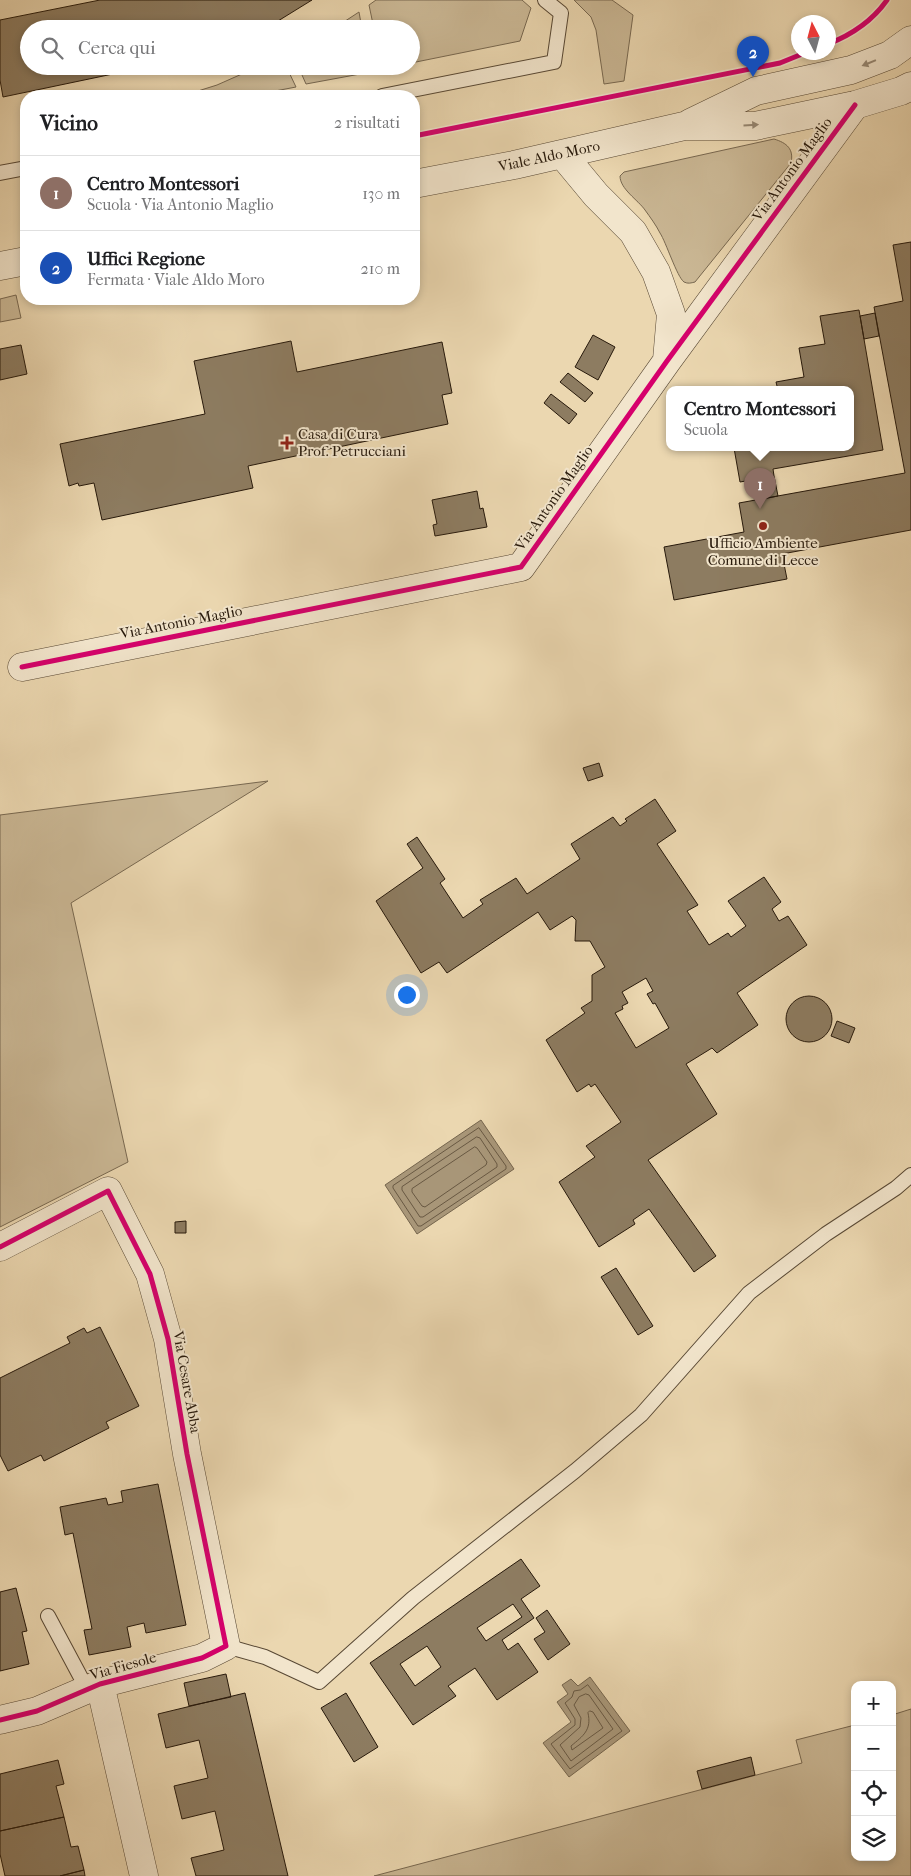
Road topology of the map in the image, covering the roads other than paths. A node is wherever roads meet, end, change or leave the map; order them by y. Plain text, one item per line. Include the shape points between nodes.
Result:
1 (545, 0) edge
2 (911, 40) edge
3 (911, 86) edge
4 (412, 90) edge
5 (854, 105) junction
6 (684, 126) junction
7 (562, 154) junction
8 (20, 169) edge
9 (0, 173) edge
10 (420, 183) edge
11 (20, 262) edge
12 (0, 266) edge
13 (667, 361) junction
14 (22, 667) dead end
15 (911, 1175) edge
16 (0, 1247) edge
17 (48, 1616) dead end
18 (226, 1646) junction
19 (93, 1687) junction
20 (0, 1720) edge
21 (144, 1876) edge

1 - 4 lane via 561,13 554,62
2 -> 6 street, Viale Aldo Moro via 890,55 851,70 756,91
3 - 5 street, Viale Aldo Moro
6 -> 5 street, Viale Aldo Moro via 755,126
5 - 13 street, Via Antonio Maglio
6 - 7 street, Viale Aldo Moro
7 - 10 street, Viale Aldo Moro
7 - 13 street via 596,195 634,232 656,272 671,314
8 - 9 lane
11 - 12 street
13 - 14 street, Via Antonio Maglio via 520,567
15 - 18 lane via 749,1293 641,1415 413,1598 319,1682 265,1657
16 - 18 street, Via Cesare Abba via 108,1191 150,1274 168,1339 187,1454
17 - 19 lane
18 - 19 street, Via Fiesole via 202,1658
19 - 20 street, Via Fiesole via 37,1711
19 - 21 street, Via Fiesole

